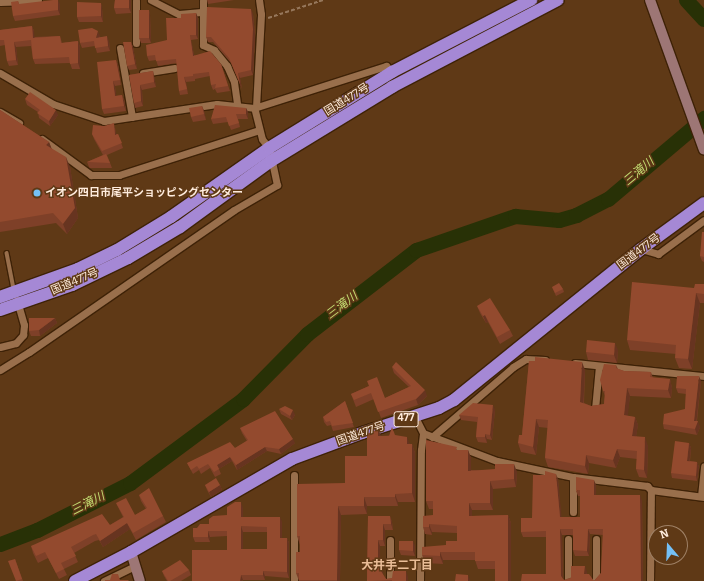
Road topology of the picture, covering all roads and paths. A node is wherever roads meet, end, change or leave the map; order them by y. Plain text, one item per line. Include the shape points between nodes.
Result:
1 (24, 0) edge
2 (38, 0) edge
3 (136, 0) edge
4 (151, 0) edge
5 (203, 0) edge
6 (259, 0) edge
7 (323, 0) edge
8 (531, 0) edge
9 (558, 0) edge
10 (650, 0) edge
11 (0, 2) edge
12 (204, 12) junction
13 (260, 20) junction
14 (136, 43) dead end
15 (120, 48) dead end
16 (175, 68) edge
17 (392, 72) junction
18 (0, 73) edge
19 (125, 76) junction
20 (237, 104) junction
21 (255, 108) junction
22 (0, 112) edge
23 (132, 117) junction
24 (259, 130) junction
25 (269, 148) junction
26 (704, 150) edge
27 (271, 161) junction
28 (704, 203) edge
29 (704, 221) edge
30 (641, 249) junction
31 (7, 253) dead end
32 (0, 297) edge
33 (17, 298) junction
34 (0, 310) edge
35 (0, 347) edge
36 (555, 362) edge
37 (570, 363) edge
38 (599, 366) junction
39 (0, 370) edge
40 (704, 376) edge
41 (595, 409) edge
42 (415, 417) junction
43 (423, 433) junction
44 (432, 437) junction
45 (704, 466) edge
46 (294, 475) dead end
47 (573, 477) junction
48 (651, 490) junction
49 (702, 496) edge
50 (572, 512) dead end
51 (568, 539) dead end
52 (390, 540) dead end
53 (596, 540) dead end
54 (132, 552) junction
55 (135, 566) junction
56 (75, 581) edge
57 (104, 581) edge
58 (140, 581) edge
59 (294, 581) edge
60 (390, 581) edge
61 (420, 581) edge
62 (568, 581) edge
63 (596, 581) edge
64 (650, 581) edge

1 - 2 street
1 - 11 street
3 - 14 street
4 - 12 street via 179,14
5 - 12 street
6 - 13 street
7 - 13 path
8 - 17 highway, 国道477号
9 - 27 highway, 国道477号 via 392,88
10 - 26 street
12 - 20 street via 203,45 214,50 226,66 234,82
13 - 21 street
15 - 19 street
16 - 19 street
17 - 21 street via 386,66
17 - 25 highway, 国道477号
18 - 23 street via 53,104 98,120
19 - 23 street
20 - 21 street
20 - 23 street via 217,104
21 - 24 street
22 - 24 street via 91,175 119,175
24 - 25 street
25 - 27 street
25 - 33 highway, 国道477号 via 171,217 117,250
27 - 33 highway, 国道477号 via 180,227 128,258 72,285
27 - 39 street via 277,185 234,210
28 - 30 highway, 国道477号 / 477
29 - 30 street via 658,254
30 - 42 highway, 国道477号 / 477 via 454,400
31 - 33 lane
32 - 33 highway, 国道477号
33 - 34 highway, 国道477号
33 - 35 street via 24,325 23,335 16,342
36 - 44 street via 526,359
37 - 38 street
38 - 40 street
38 - 41 street
42 - 43 street
42 - 54 highway, 国道477号 / 477 via 292,459
43 - 44 street
43 - 61 street
44 - 47 street via 497,461
45 - 49 street
46 - 59 street
47 - 48 street via 647,486
47 - 50 street
48 - 49 street
48 - 64 street
51 - 62 street
52 - 60 street
53 - 63 street
54 - 55 street
54 - 56 highway, 国道477号 / 477
55 - 57 street
55 - 58 street

